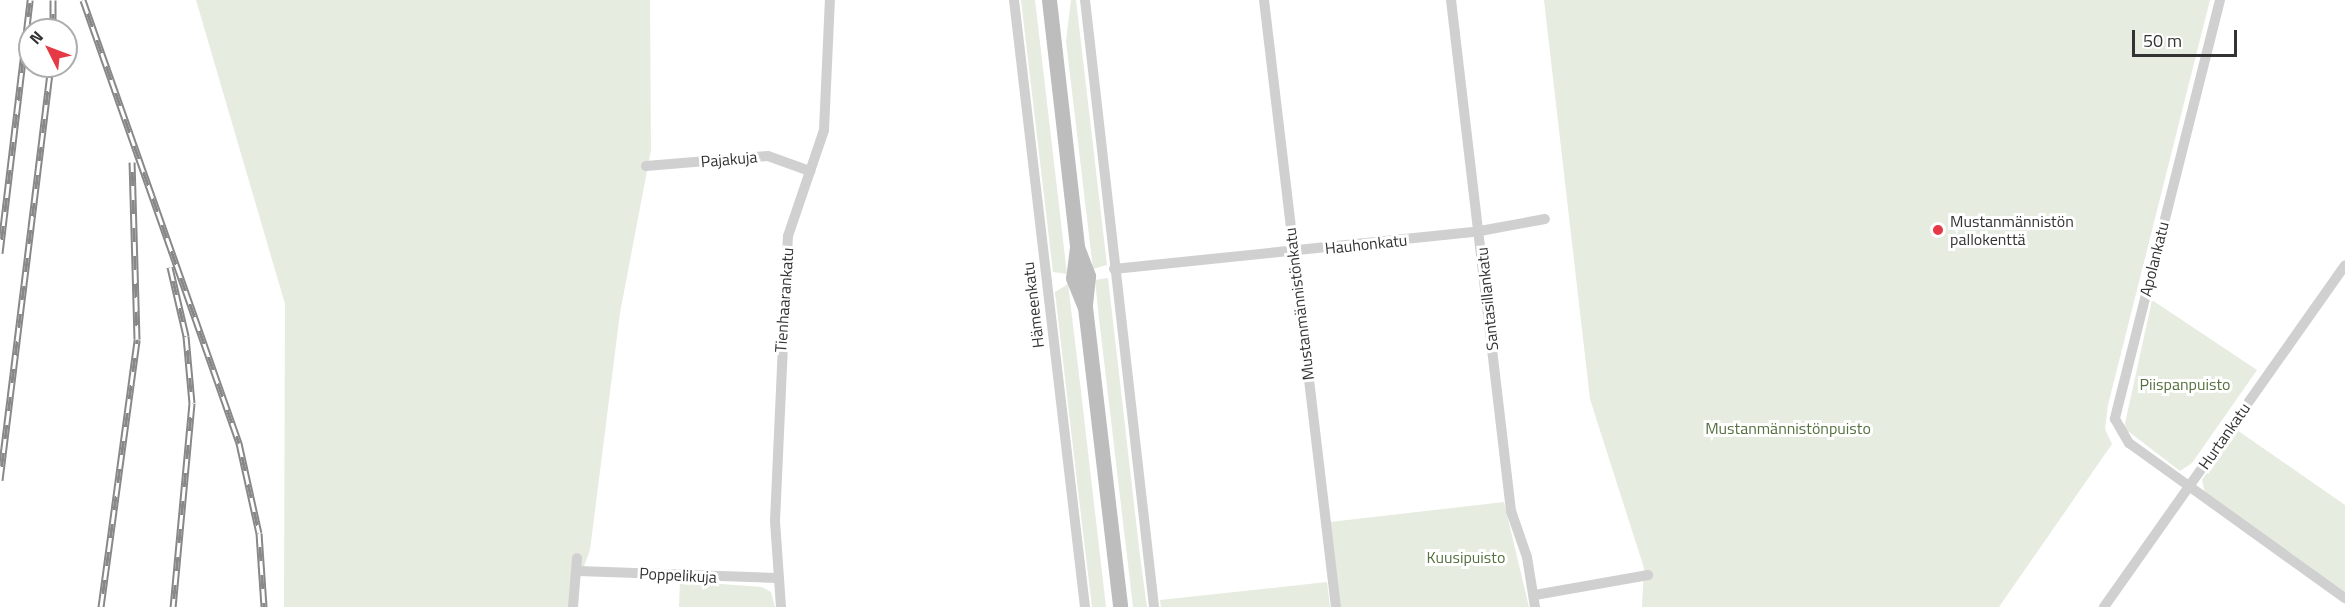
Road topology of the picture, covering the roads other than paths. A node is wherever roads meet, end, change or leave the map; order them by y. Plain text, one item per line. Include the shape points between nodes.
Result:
1 (831, 0) edge
2 (1014, 0) edge
3 (1049, 0) edge
4 (1085, 0) edge
5 (1264, 0) edge
6 (1452, 0) edge
7 (2220, 0) edge
8 (646, 166) dead end
9 (810, 171) junction
10 (1545, 219) dead end
11 (1480, 231) junction
12 (1293, 252) junction
13 (2345, 265) edge
14 (1114, 269) junction
15 (2187, 488) junction
16 (577, 558) dead end
17 (578, 571) junction
18 (1648, 576) dead end
19 (777, 578) junction
20 (1535, 595) junction
21 (2345, 598) edge
22 (573, 607) edge
23 (781, 607) edge
24 (1085, 607) edge
25 (1120, 607) edge
26 (1154, 607) edge
27 (1336, 607) edge
28 (1535, 607) edge
29 (2104, 607) edge

1 - 9 street, Tienhaarankatu via 824,130
2 - 24 street, Hämeenkatu
3 - 25 main road via 1077,248 1074,290 1085,307
4 - 14 street
5 - 12 street, Mustanmännistönkatu
6 - 11 street, Santasillankatu
7 - 15 street, Apolankatu via 2116,401 2115,419 2129,443
8 - 9 street, Pajakuja via 768,156
9 - 19 street, Tienhaarankatu via 788,236 779,376
10 - 11 street, Hauhonkatu
11 - 12 street, Hauhonkatu
11 - 20 street, Santasillankatu via 1510,511
12 - 14 street, Hauhonkatu
12 - 27 street, Mustanmännistönkatu
13 - 15 street, Hurtankatu
14 - 26 street
15 - 21 street
15 - 29 street, Hurtankatu
16 - 17 street
17 - 19 street, Poppelikuja
17 - 22 street
18 - 20 street
19 - 23 street, Tienhaarankatu
20 - 28 street, Santasillankatu

